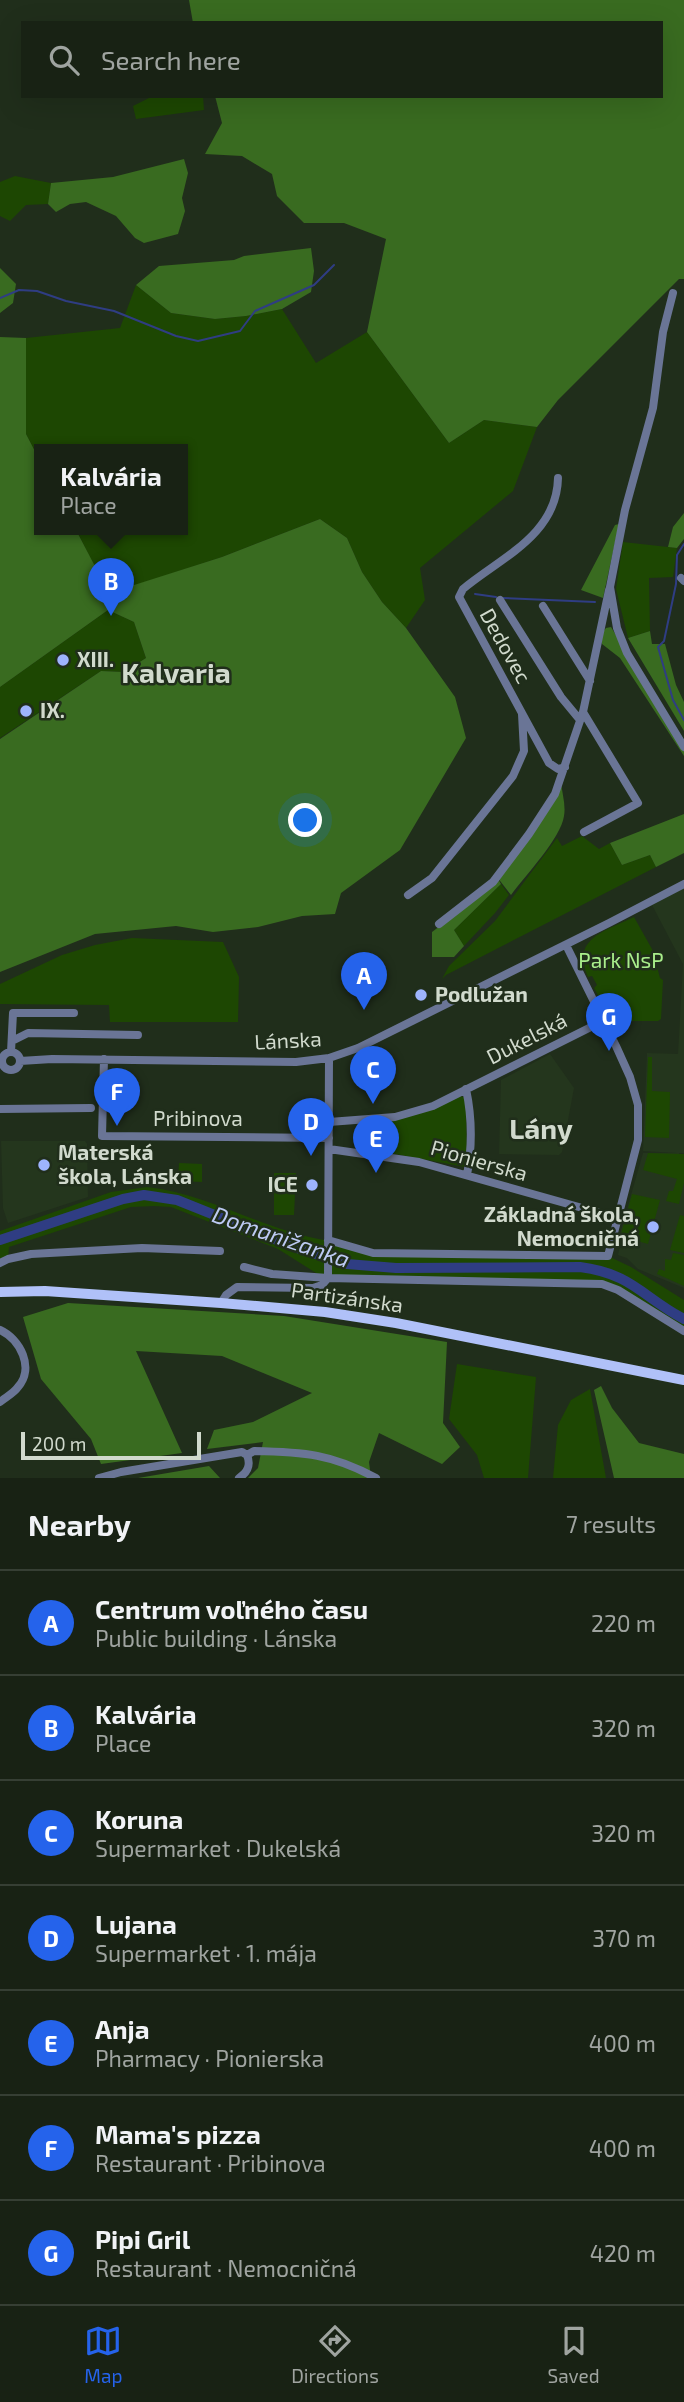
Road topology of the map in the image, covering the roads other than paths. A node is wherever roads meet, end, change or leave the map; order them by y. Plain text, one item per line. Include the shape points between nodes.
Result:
1 (673, 293) dead end
2 (558, 478) dead end
3 (610, 587) junction
4 (500, 600) dead end
5 (543, 606) dead end
6 (617, 628) junction
7 (599, 629) junction
8 (590, 681) junction
9 (522, 713) junction
10 (582, 716) junction
11 (684, 747) edge
12 (549, 763) junction
13 (565, 767) junction
14 (555, 794) junction
15 (584, 832) dead end
16 (684, 884) edge
17 (408, 895) dead end
18 (439, 924) dead end
19 (566, 945) junction
20 (74, 1013) dead end
21 (603, 1021) junction
22 (138, 1035) dead end
23 (12, 1041) junction
24 (11, 1052) junction
25 (330, 1058) junction
26 (1, 1059) edge
27 (104, 1059) junction
28 (20, 1062) junction
29 (3, 1073) edge
30 (466, 1089) junction
31 (91, 1108) dead end
32 (0, 1110) edge
33 (329, 1122) junction
34 (329, 1138) junction
35 (329, 1149) junction
36 (468, 1172) junction
37 (618, 1218) junction
38 (328, 1240) junction
39 (220, 1251) dead end
40 (0, 1264) edge
41 (244, 1267) dead end
42 (328, 1278) junction
43 (0, 1292) edge
44 (221, 1303) junction
45 (0, 1330) edge
46 (684, 1331) edge
47 (684, 1380) edge
48 (0, 1402) edge
49 (247, 1455) junction
50 (99, 1478) edge
51 (239, 1478) edge
52 (376, 1478) edge

1 - 3 street via 653,408
2 - 9 street, Dedovec via 552,506 535,534 459,595
3 - 6 street
3 - 7 street
4 - 10 street, Dedovec via 561,697
5 - 8 street
6 - 7 street via 607,620
6 - 11 street via 627,653
7 - 8 street
8 - 10 street
9 - 12 street, Dedovec
9 - 17 street via 524,751 513,776 435,875
10 - 13 street
10 - 15 street, Dedovec via 638,803
12 - 13 street via 558,769
12 - 14 street, Dedovec via 558,779
13 - 14 street
14 - 18 street via 498,877
16 - 19 street, Lánska
19 - 21 street
19 - 25 street, Lánska
20 - 23 street via 13,1013
21 - 30 street, Dukelská
21 - 37 street via 638,1105 638,1140
22 - 23 street via 28,1033
23 - 24 street
24 - 26 street
24 - 28 street
25 - 27 street, Lánska via 296,1062
25 - 33 street
26 - 29 street
27 - 28 street, Lánska
27 - 34 street, Pribinova via 102,1136
28 - 29 street via 16,1069
30 - 33 street, Dukelská via 408,1114
30 - 36 street via 470,1106
31 - 32 street
33 - 34 street
34 - 35 street
35 - 36 street, Pionierska
35 - 38 street
36 - 37 street, Pionierska
37 - 38 street via 608,1256 373,1253
38 - 42 street
39 - 40 street via 142,1248 31,1254
41 - 42 street
42 - 44 street via 313,1288 237,1287
42 - 46 street via 603,1284
43 - 44 main road, Partizánska
44 - 47 main road, Partizánska via 396,1323
45 - 48 street via 19,1344 25,1366 18,1387
49 - 50 street via 243,1452
49 - 51 street via 250,1462
49 - 52 street via 254,1451 303,1452 332,1458

